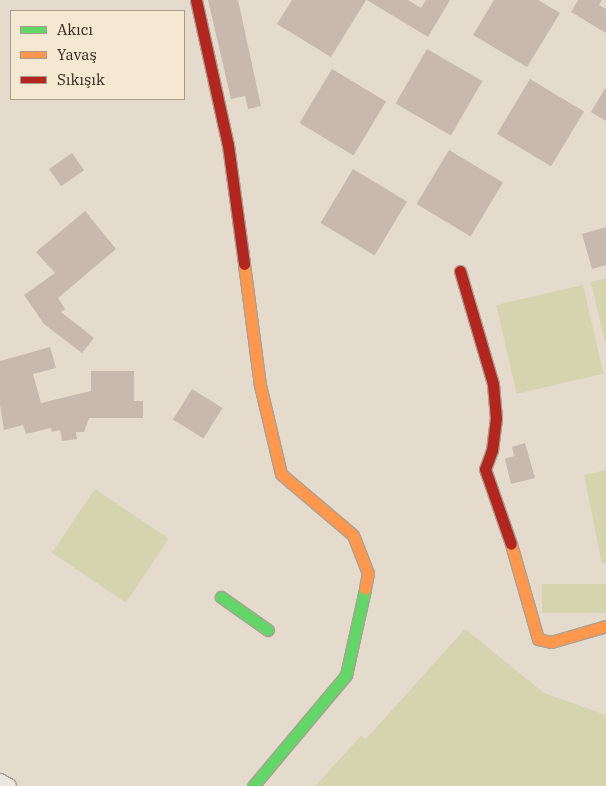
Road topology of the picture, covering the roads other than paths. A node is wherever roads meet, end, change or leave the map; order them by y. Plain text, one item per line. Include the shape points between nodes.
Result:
1 (196, 0) edge
2 (460, 271) dead end
3 (221, 597) dead end
4 (606, 626) edge
5 (268, 630) dead end
6 (0, 781) edge
7 (9, 786) edge
8 (253, 786) edge

1 - 8 street via 228,145 260,386 281,474 353,535 368,573 346,675
2 - 4 street via 494,384 496,418 492,450 485,469 501,510 538,639 550,642
3 - 5 street
6 - 7 street

